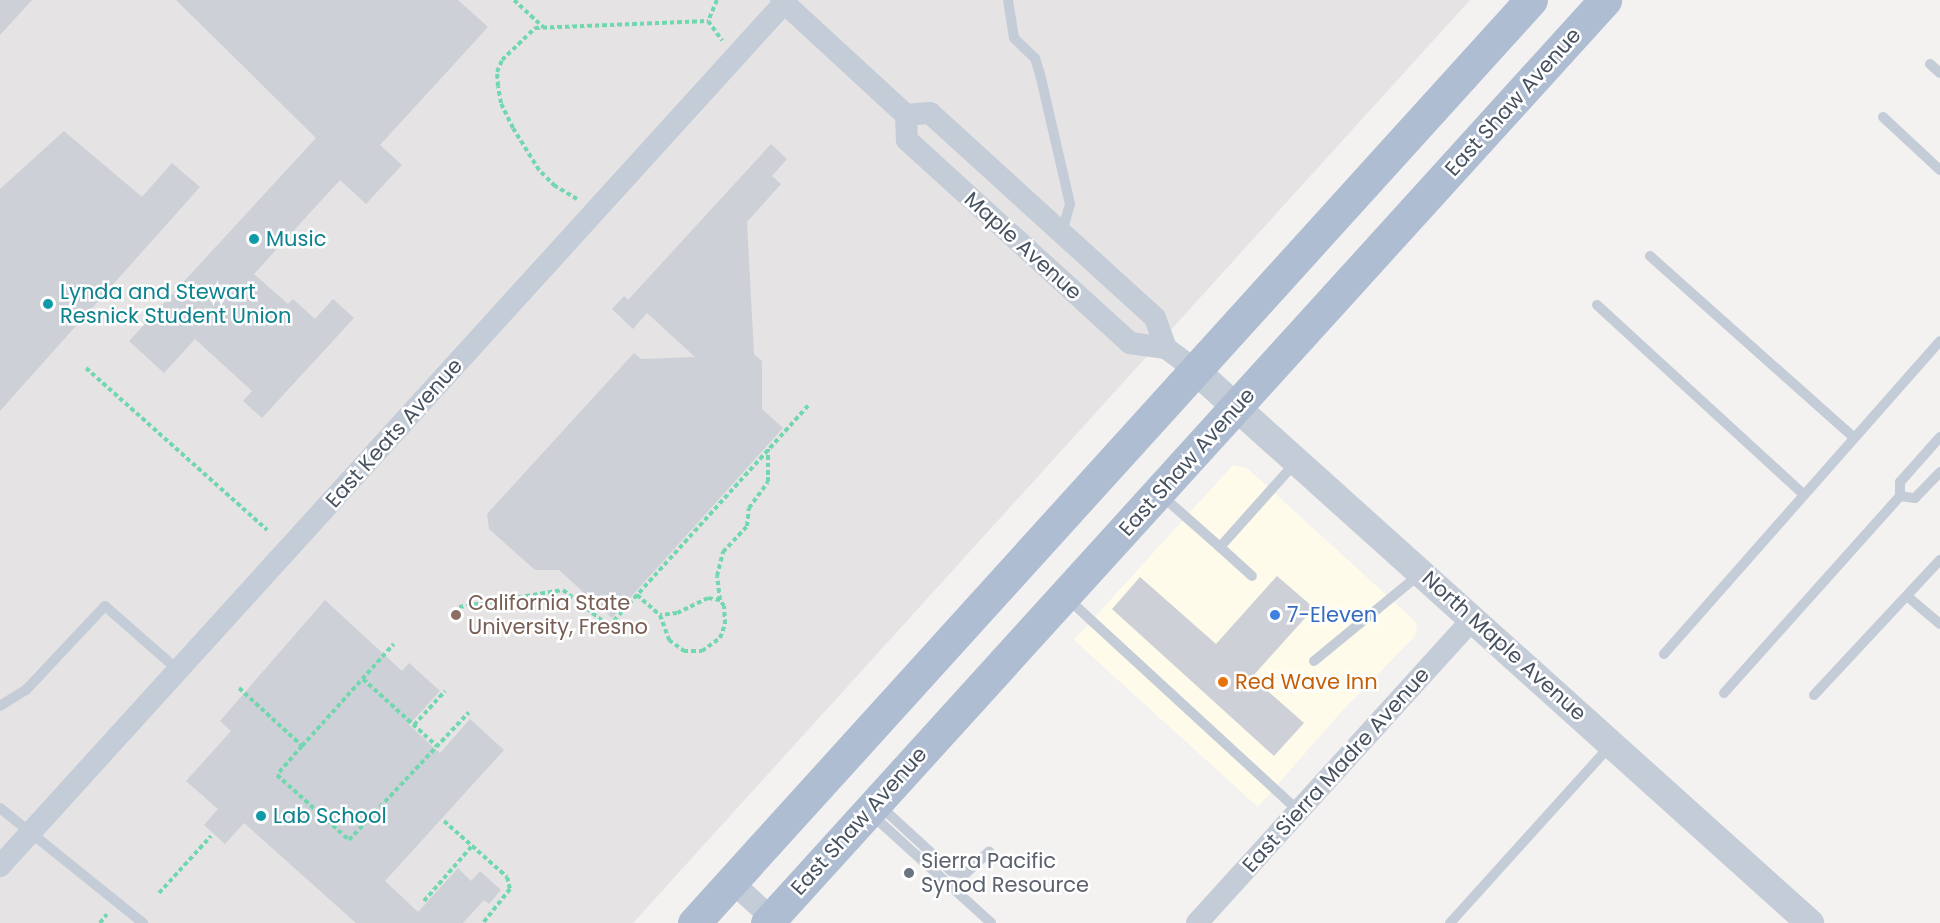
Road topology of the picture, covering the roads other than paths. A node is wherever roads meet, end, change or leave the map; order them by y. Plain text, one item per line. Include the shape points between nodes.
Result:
1 (1008, 0) edge
2 (1531, 0) edge
3 (1605, 0) edge
4 (784, 1) edge
5 (1930, 64) dead end
6 (1940, 73) edge
7 (906, 115) junction
8 (1883, 117) dead end
9 (1940, 170) edge
10 (1062, 232) junction
11 (1650, 256) dead end
12 (1597, 305) dead end
13 (1940, 341) edge
14 (1166, 348) junction
15 (1196, 371) junction
16 (1236, 408) junction
17 (1940, 437) edge
18 (1854, 438) junction
19 (1297, 461) junction
20 (1940, 472) edge
21 (1159, 493) junction
22 (1804, 495) junction
23 (1900, 496) junction
24 (1220, 547) junction
25 (1940, 560) edge
26 (1422, 571) junction
27 (1252, 576) dead end
28 (1064, 596) junction
29 (1907, 596) junction
30 (1474, 618) junction
31 (1940, 624) edge
32 (1664, 654) dead end
33 (1314, 661) dead end
34 (178, 670) junction
35 (1724, 693) dead end
36 (1814, 695) dead end
37 (0, 706) edge
38 (1612, 744) junction
39 (872, 807) junction
40 (0, 808) edge
41 (1299, 811) junction
42 (29, 833) junction
43 (989, 852) dead end
44 (0, 866) edge
45 (732, 882) junction
46 (772, 921) edge
47 (143, 923) edge
48 (694, 923) edge
49 (991, 923) edge
50 (1197, 923) edge
51 (1450, 923) edge
52 (1810, 923) edge

1 - 10 lane via 1014,38 1035,58 1040,74 1070,204
2 - 15 main road
3 - 16 main road, East Shaw Avenue
4 - 7 street
4 - 34 street, East Keats Avenue
5 - 6 lane
7 - 10 street, Maple Avenue via 930,113
7 - 14 street, Maple Avenue via 907,140 1130,343
8 - 9 lane
10 - 14 street, Maple Avenue via 1155,318
11 - 18 lane
12 - 22 lane
13 - 18 lane
14 - 15 street, Maple Avenue
15 - 16 street, North Maple Avenue
15 - 45 main road
16 - 19 street, North Maple Avenue
16 - 21 main road, East Shaw Avenue
17 - 23 lane via 1900,482
18 - 22 lane
19 - 24 lane
19 - 26 street, North Maple Avenue
20 - 23 lane via 1915,498
21 - 24 lane
21 - 28 main road, East Shaw Avenue
22 - 32 lane
23 - 35 lane
24 - 27 lane
25 - 29 lane
26 - 30 street, North Maple Avenue
26 - 33 lane
28 - 39 main road, East Shaw Avenue
28 - 41 lane
29 - 31 lane
29 - 36 lane
30 - 38 street, North Maple Avenue
30 - 41 street, East Sierra Madre Avenue
34 - 37 lane via 105,606 26,690
34 - 42 street, East Keats Avenue
38 - 51 lane
38 - 52 street, North Maple Avenue
39 - 43 lane via 951,871 965,874
39 - 46 main road, East Shaw Avenue
39 - 49 lane
40 - 42 lane
41 - 50 street, East Sierra Madre Avenue
42 - 44 street, East Keats Avenue
42 - 47 lane
45 - 46 street
45 - 48 main road

